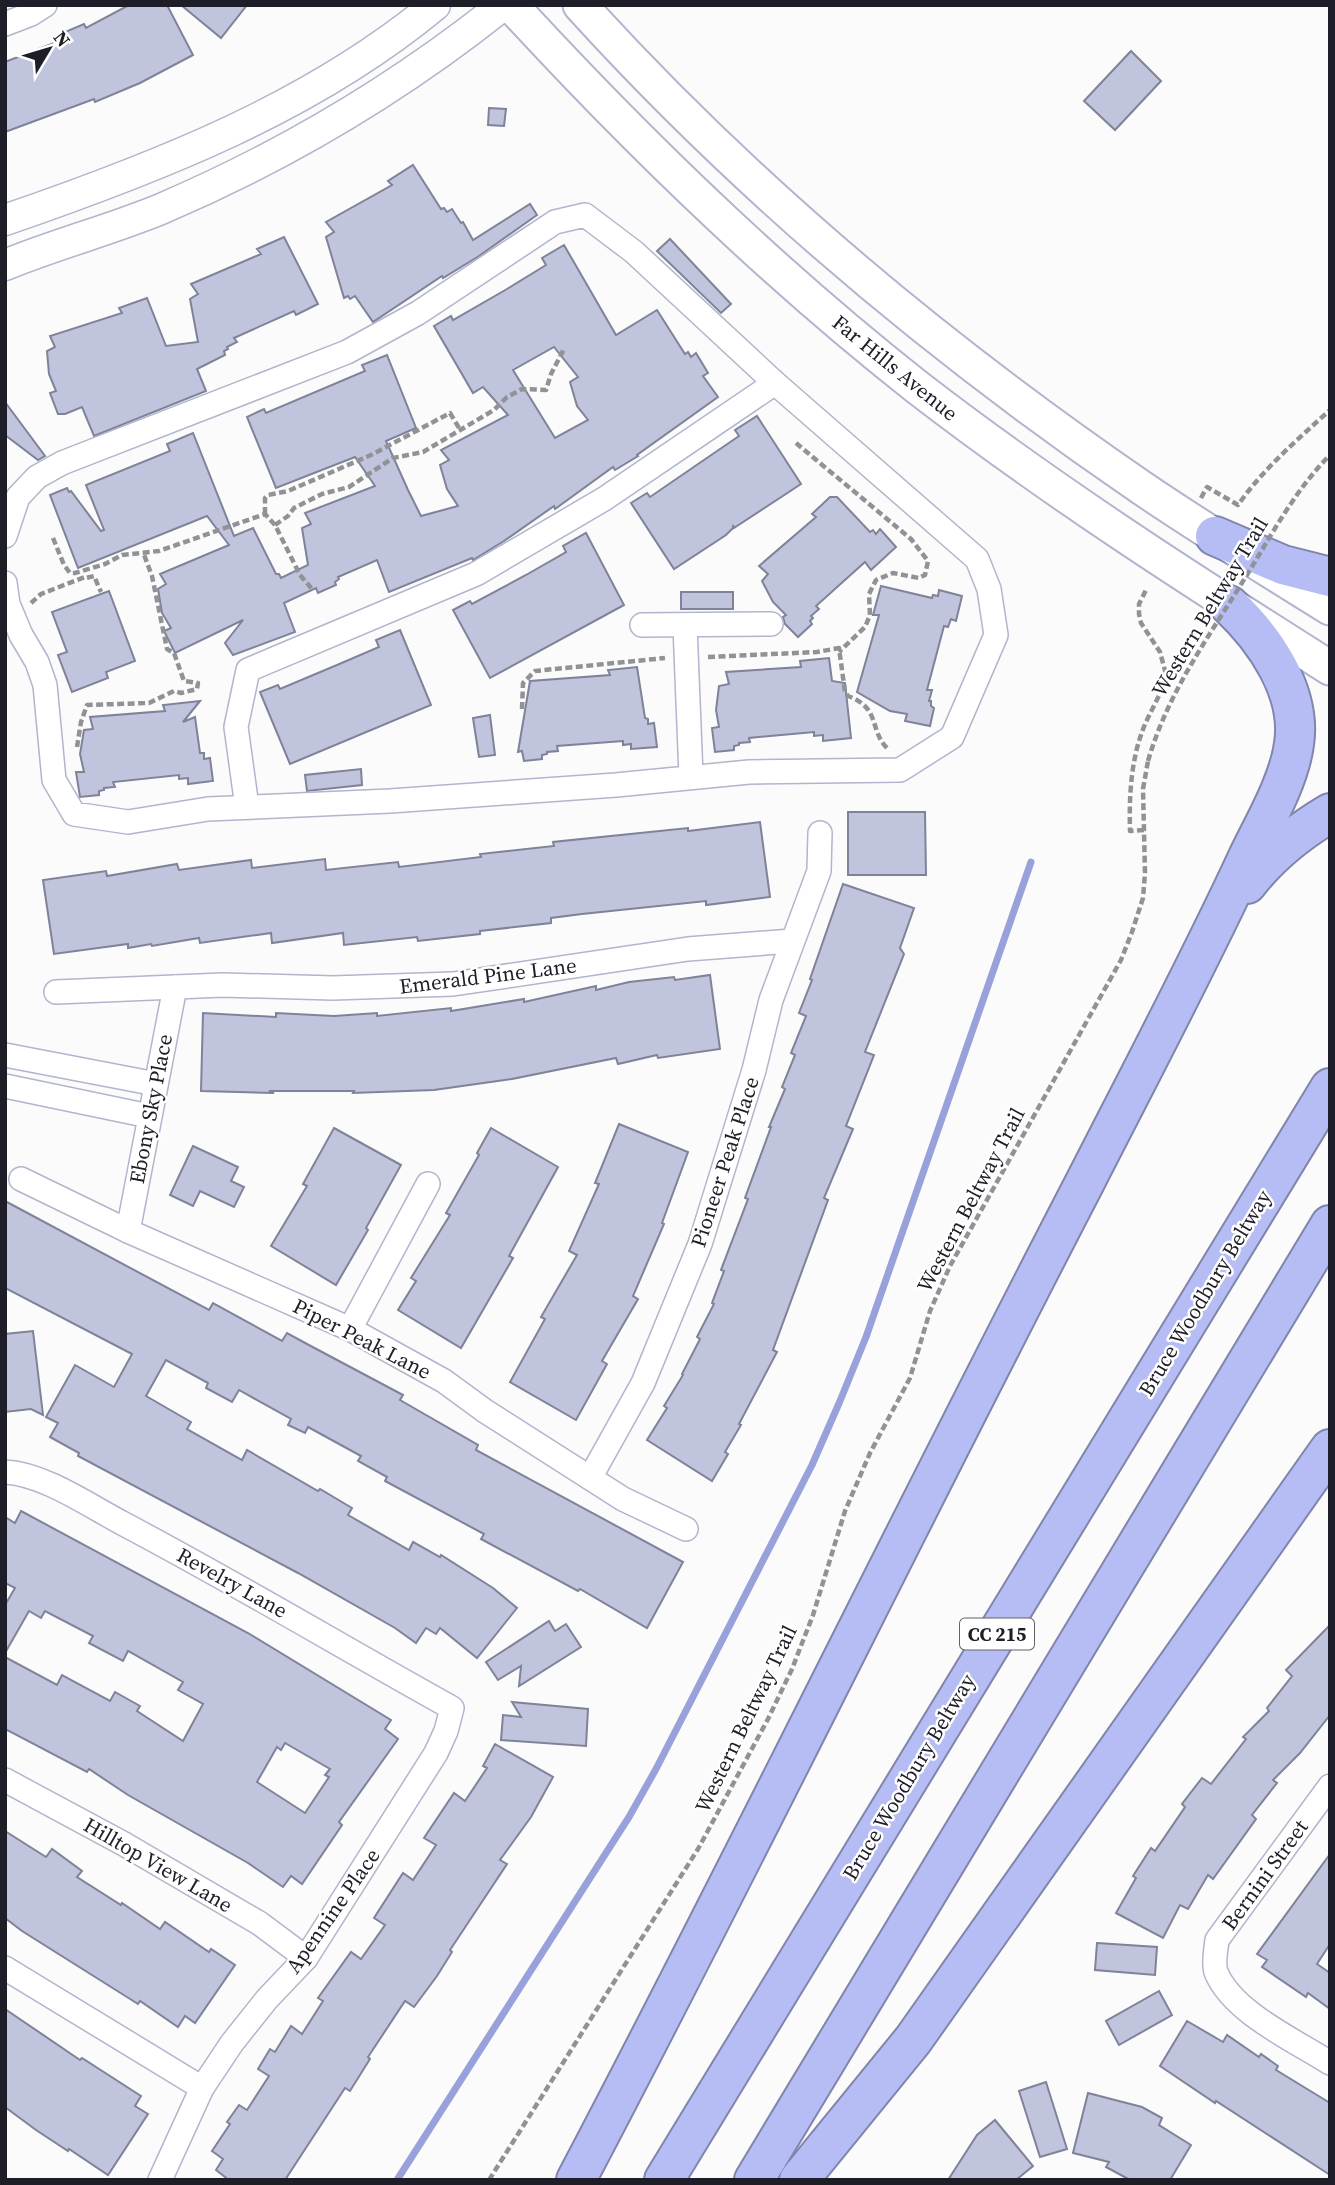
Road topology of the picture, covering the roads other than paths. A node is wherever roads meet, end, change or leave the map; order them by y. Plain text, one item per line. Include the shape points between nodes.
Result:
1 (45, 5) edge
2 (435, 5) edge
3 (503, 5) edge
4 (511, 5) edge
5 (580, 5) edge
6 (5, 24) edge
7 (5, 220) edge
8 (5, 265) edge
9 (775, 383) junction
10 (5, 536) edge
11 (1215, 536) junction
12 (1330, 578) edge
13 (11, 600) edge
14 (1229, 605) junction
15 (1330, 608) edge
16 (771, 624) dead end
17 (642, 625) dead end
18 (685, 626) junction
19 (13, 638) edge
20 (1330, 668) edge
21 (691, 776) junction
22 (247, 807) junction
23 (1330, 813) edge
24 (820, 833) dead end
25 (792, 941) junction
26 (1201, 957) junction
27 (175, 987) junction
28 (56, 992) dead end
29 (5, 1055) edge
30 (156, 1084) junction
31 (5, 1086) edge
32 (1330, 1088) edge
33 (149, 1116) junction
34 (21, 1179) dead end
35 (428, 1184) dead end
36 (1330, 1225) edge
37 (128, 1231) junction
38 (350, 1329) junction
39 (1330, 1449) edge
40 (5, 1472) edge
41 (590, 1478) junction
42 (686, 1529) dead end
43 (452, 1708) joint
44 (5, 1780) edge
45 (1330, 1786) edge
46 (306, 1958) junction
47 (5, 1968) edge
48 (1330, 2063) edge
49 (202, 2088) junction
50 (160, 2180) edge
51 (576, 2180) edge
52 (664, 2180) edge
53 (754, 2180) edge
54 (799, 2180) edge

1 - 6 street
2 - 7 street via 321,84 235,130
3 - 8 street via 404,80 282,153 157,210
4 - 14 main road, Far Hills Avenue via 661,161 821,308 1014,460
5 - 11 main road via 700,129 858,271 1006,389
9 - 10 street via 634,252 585,215 555,222 418,313 347,352 62,463 37,477 18,496
9 - 21 street via 977,559 989,589 996,635 952,737 900,770
9 - 22 street via 604,499 476,574 248,670 236,727
11 - 12 highway via 1283,565
11 - 15 main road
13 - 19 street
14 - 20 main road, Far Hills Avenue
14 - 26 highway via 1253,631 1285,683 1293,710 1294,745 1282,783
16 - 18 street
17 - 18 street
18 - 21 street
19 - 22 street via 37,662 45,685 54,780 74,814 128,822
21 - 22 street via 390,801
23 - 26 highway via 1289,840 1265,863 1241,891
24 - 25 street, Pioneer Peak Place via 819,871
25 - 27 street, Emerald Pine Lane via 688,949 453,984
25 - 41 street, Pioneer Peak Place via 700,1244 643,1383
26 - 51 highway
27 - 28 street, Emerald Pine Lane
27 - 30 street, Ebony Sky Place
29 - 30 street
30 - 33 street, Ebony Sky Place
31 - 33 street
32 - 52 highway, Bruce Woodbury Beltway / CC 215
33 - 37 street, Ebony Sky Place
34 - 37 street, Piper Peak Lane
35 - 38 street
36 - 53 highway
37 - 38 street, Piper Peak Lane
38 - 41 street, Piper Peak Lane via 444,1381
39 - 54 highway via 913,2040
40 - 43 street, Revelry Lane via 46,1483 175,1551
41 - 42 street, Piper Peak Lane
43 - 46 street, Apennine Place via 436,1753
44 - 46 street, Hilltop View Lane via 259,1923
45 - 48 street, Bernini Street via 1217,1940 1215,1969 1242,2007
46 - 49 street, Apennine Place via 232,2043
47 - 49 street
49 - 50 street, Apennine Place

